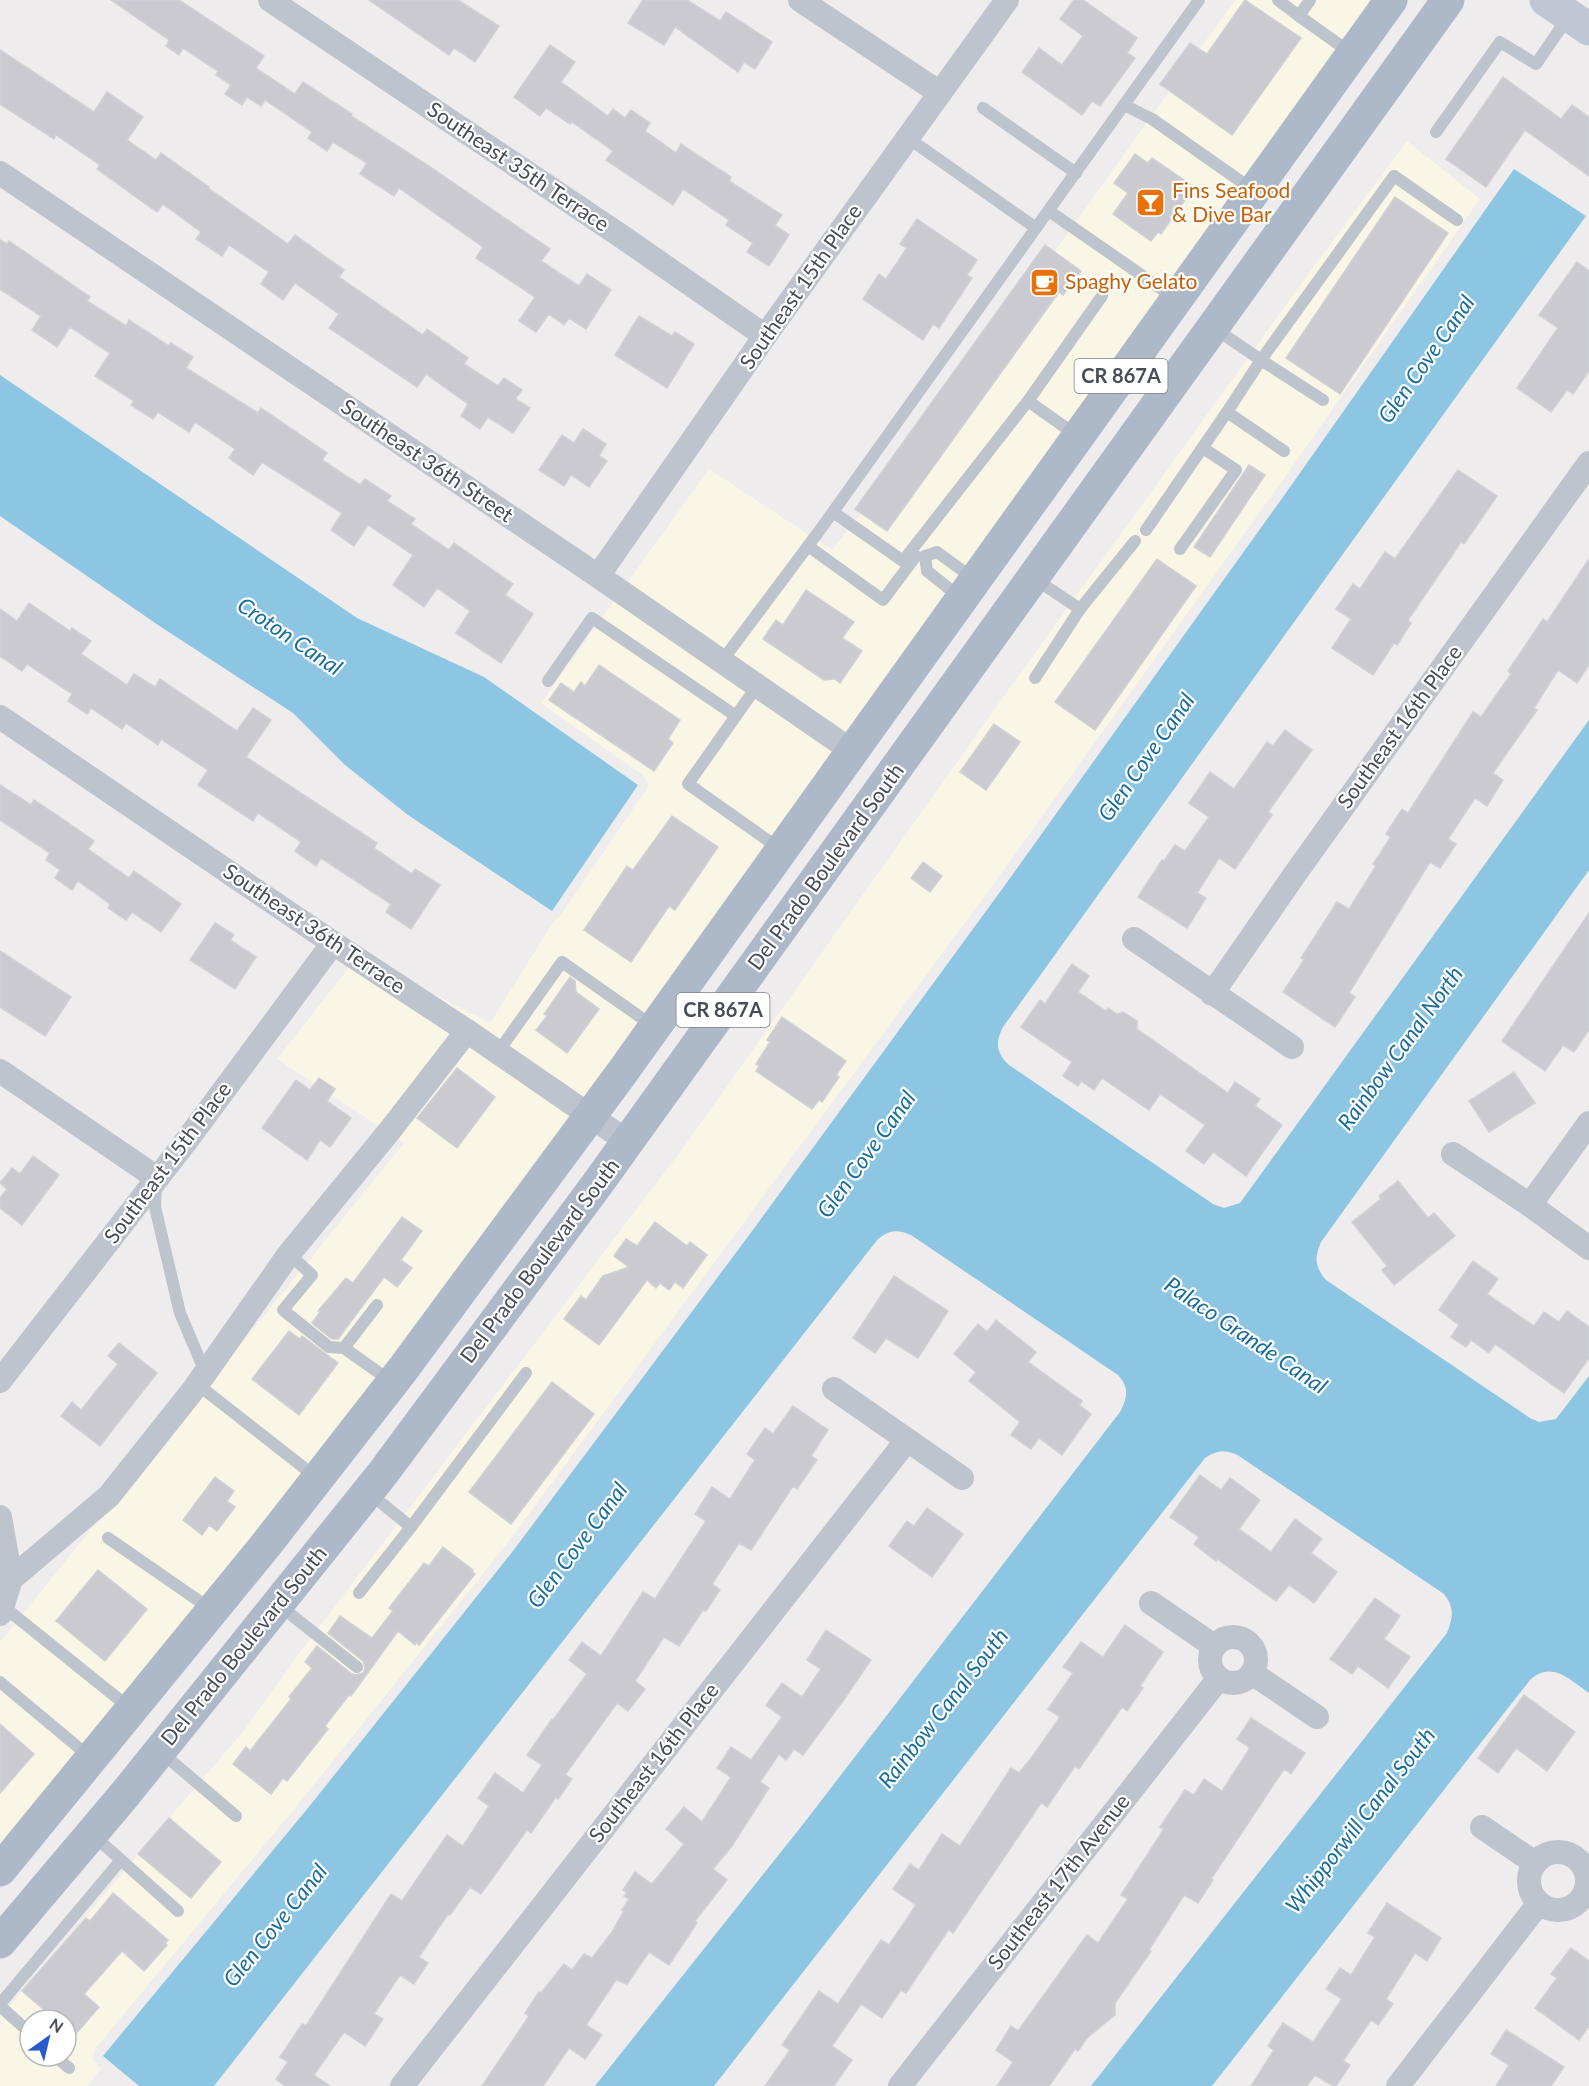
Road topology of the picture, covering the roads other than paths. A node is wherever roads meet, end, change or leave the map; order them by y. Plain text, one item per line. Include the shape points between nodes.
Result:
1 (270, 0) edge
2 (800, 0) edge
3 (1007, 0) edge
4 (1199, 0) edge
5 (1278, 0) edge
6 (1310, 0) edge
7 (1391, 0) edge
8 (1448, 0) edge
9 (1568, 15) edge
10 (1299, 16) junction
11 (1352, 54) junction
12 (940, 93) junction
13 (1124, 105) junction
14 (983, 108) dead end
15 (1436, 132) dead end
16 (908, 138) junction
17 (0, 173) edge
18 (1076, 173) junction
19 (1254, 190) junction
20 (1048, 211) junction
21 (1457, 220) dead end
22 (1036, 228) junction
23 (1102, 296) dead end
24 (1176, 299) junction
25 (1213, 327) junction
26 (765, 336) junction
27 (1261, 360) junction
28 (1323, 400) dead end
29 (1028, 401) junction
30 (1227, 412) junction
31 (1078, 436) junction
32 (1203, 448) junction
33 (1284, 451) dead end
34 (1589, 463) edge
35 (833, 512) junction
36 (1146, 530) dead end
37 (1135, 541) dead end
38 (808, 546) junction
39 (1180, 549) dead end
40 (919, 552) junction
41 (598, 576) junction
42 (1034, 578) junction
43 (969, 589) junction
44 (1080, 609) junction
45 (722, 661) junction
46 (1035, 678) dead end
47 (548, 681) dead end
48 (757, 686) junction
49 (736, 716) junction
50 (0, 717) edge
51 (852, 751) junction
52 (781, 850) junction
53 (835, 856) junction
54 (1134, 939) dead end
55 (333, 943) junction
56 (1212, 994) junction
57 (654, 1026) junction
58 (467, 1030) junction
59 (1292, 1047) dead end
60 (498, 1052) junction
61 (0, 1071) edge
62 (591, 1115) junction
63 (1589, 1123) edge
64 (628, 1142) junction
65 (1453, 1154) dead end
66 (157, 1178) junction
67 (1530, 1205) junction
68 (1589, 1248) edge
69 (289, 1254) junction
70 (377, 1305) dead end
71 (344, 1348) junction
72 (526, 1374) dead end
73 (201, 1378) junction
74 (0, 1381) edge
75 (393, 1383) junction
76 (834, 1389) dead end
77 (907, 1440) junction
78 (962, 1478) dead end
79 (318, 1479) junction
80 (368, 1492) junction
81 (0, 1517) edge
82 (411, 1527) junction
83 (108, 1538) dead end
84 (12, 1579) junction
85 (359, 1593) dead end
86 (278, 1604) junction
87 (1151, 1604) dead end
88 (213, 1610) junction
89 (2, 1611) edge
90 (1214, 1646) junction
91 (357, 1667) dead end
92 (1252, 1673) junction
93 (1220, 1678) junction
94 (0, 1682) edge
95 (132, 1710) junction
96 (1317, 1717) dead end
97 (160, 1752) junction
98 (92, 1759) junction
99 (236, 1816) dead end
100 (1482, 1827) dead end
101 (92, 1834) junction
102 (121, 1860) junction
103 (1535, 1863) junction
104 (0, 1870) edge
105 (1586, 1895) edge
106 (1539, 1903) junction
107 (178, 1911) dead end
108 (0, 1942) edge
109 (0, 2005) edge
110 (18, 2022) edge
111 (402, 2086) edge
112 (900, 2086) edge
113 (1398, 2086) edge

1 - 26 street, Southeast 35th Terrace
2 - 12 street
3 - 12 street, Southeast 15th Place
4 - 13 lane
5 - 10 lane
6 - 10 lane
7 - 11 main road, CR 867A
8 - 25 main road, Del Prado Boulevard South / CR 867A
9 - 15 lane via 1536,64 1500,42
10 - 11 lane
11 - 19 main road, CR 867A
12 - 16 street, Southeast 15th Place
13 - 18 lane
13 - 19 lane via 1152,119
14 - 18 lane
16 - 22 lane
16 - 26 street, Southeast 15th Place
17 - 41 street, Southeast 36th Street
18 - 20 lane
19 - 24 main road, CR 867A
20 - 22 lane
20 - 24 lane
21 - 27 lane via 1394,176
22 - 35 lane
23 - 29 lane
24 - 31 main road, CR 867A
25 - 27 lane
25 - 42 main road, Del Prado Boulevard South / CR 867A
26 - 41 street, Southeast 15th Place
27 - 28 lane
27 - 30 lane
29 - 31 lane
29 - 40 lane
30 - 32 lane
30 - 33 lane
31 - 43 main road, CR 867A
32 - 36 lane
32 - 39 lane via 1236,470
34 - 56 street, Southeast 16th Place
35 - 38 lane
35 - 40 lane via 903,561
37 - 44 lane
38 - 40 lane via 883,600
38 - 45 lane
40 - 43 lane via 927,571
40 - 43 lane via 937,552
41 - 45 street, Southeast 36th Street
42 - 44 lane
42 - 53 main road, Del Prado Boulevard South / CR 867A
43 - 51 main road, CR 867A
44 - 46 lane
45 - 48 street, Southeast 36th Street
47 - 49 lane via 592,618
48 - 49 lane
48 - 51 street, Southeast 36th Street
49 - 52 lane via 688,784
50 - 55 street, Southeast 36th Terrace
51 - 52 main road, CR 867A
51 - 53 main road
52 - 57 main road, CR 867A
53 - 64 main road, Del Prado Boulevard South / CR 867A
54 - 56 street
55 - 58 street, Southeast 36th Terrace
55 - 66 street, Southeast 15th Place
56 - 59 street
57 - 60 lane via 562,962
57 - 62 main road, CR 867A
58 - 60 street, Southeast 36th Terrace
58 - 69 street
60 - 62 street, Southeast 36th Terrace
61 - 66 street
62 - 64 street, Southeast 36th Terrace
62 - 75 main road, CR 867A
63 - 67 street
64 - 80 main road, Del Prado Boulevard South / CR 867A
65 - 67 street
66 - 73 lane via 155,1207 180,1312
66 - 74 street, Southeast 15th Place
67 - 68 street
69 - 71 lane via 312,1275 283,1310 329,1347
69 - 73 street
70 - 71 lane
71 - 75 lane
72 - 82 lane
73 - 79 lane
73 - 84 street via 110,1496
75 - 79 main road, CR 867A
76 - 77 street
77 - 78 street
77 - 111 street, Southeast 16th Place
79 - 88 main road, CR 867A
80 - 82 lane
80 - 86 main road, Del Prado Boulevard South / CR 867A
81 - 84 street
82 - 85 lane
83 - 88 lane
84 - 89 street
86 - 91 lane
86 - 97 main road, Del Prado Boulevard South / CR 867A
87 - 90 street
88 - 95 main road, CR 867A
89 - 95 lane
90 - 92 street via 1233,1636 1246,1641 1255,1652
90 - 93 street via 1210,1660
92 - 93 street via 1240,1682
92 - 96 street
93 - 112 street, Southeast 17th Avenue
94 - 98 lane
95 - 98 main road, CR 867A
97 - 99 lane
97 - 101 main road, Del Prado Boulevard South / CR 867A
98 - 104 main road, CR 867A
100 - 103 street
101 - 102 lane
101 - 108 main road, Del Prado Boulevard South / CR 867A
102 - 107 lane
102 - 109 lane
103 - 105 street via 1550,1853 1569,1855 1586,1875
103 - 106 street via 1528,1879
105 - 106 street via 1564,1910
106 - 113 street
109 - 110 lane

